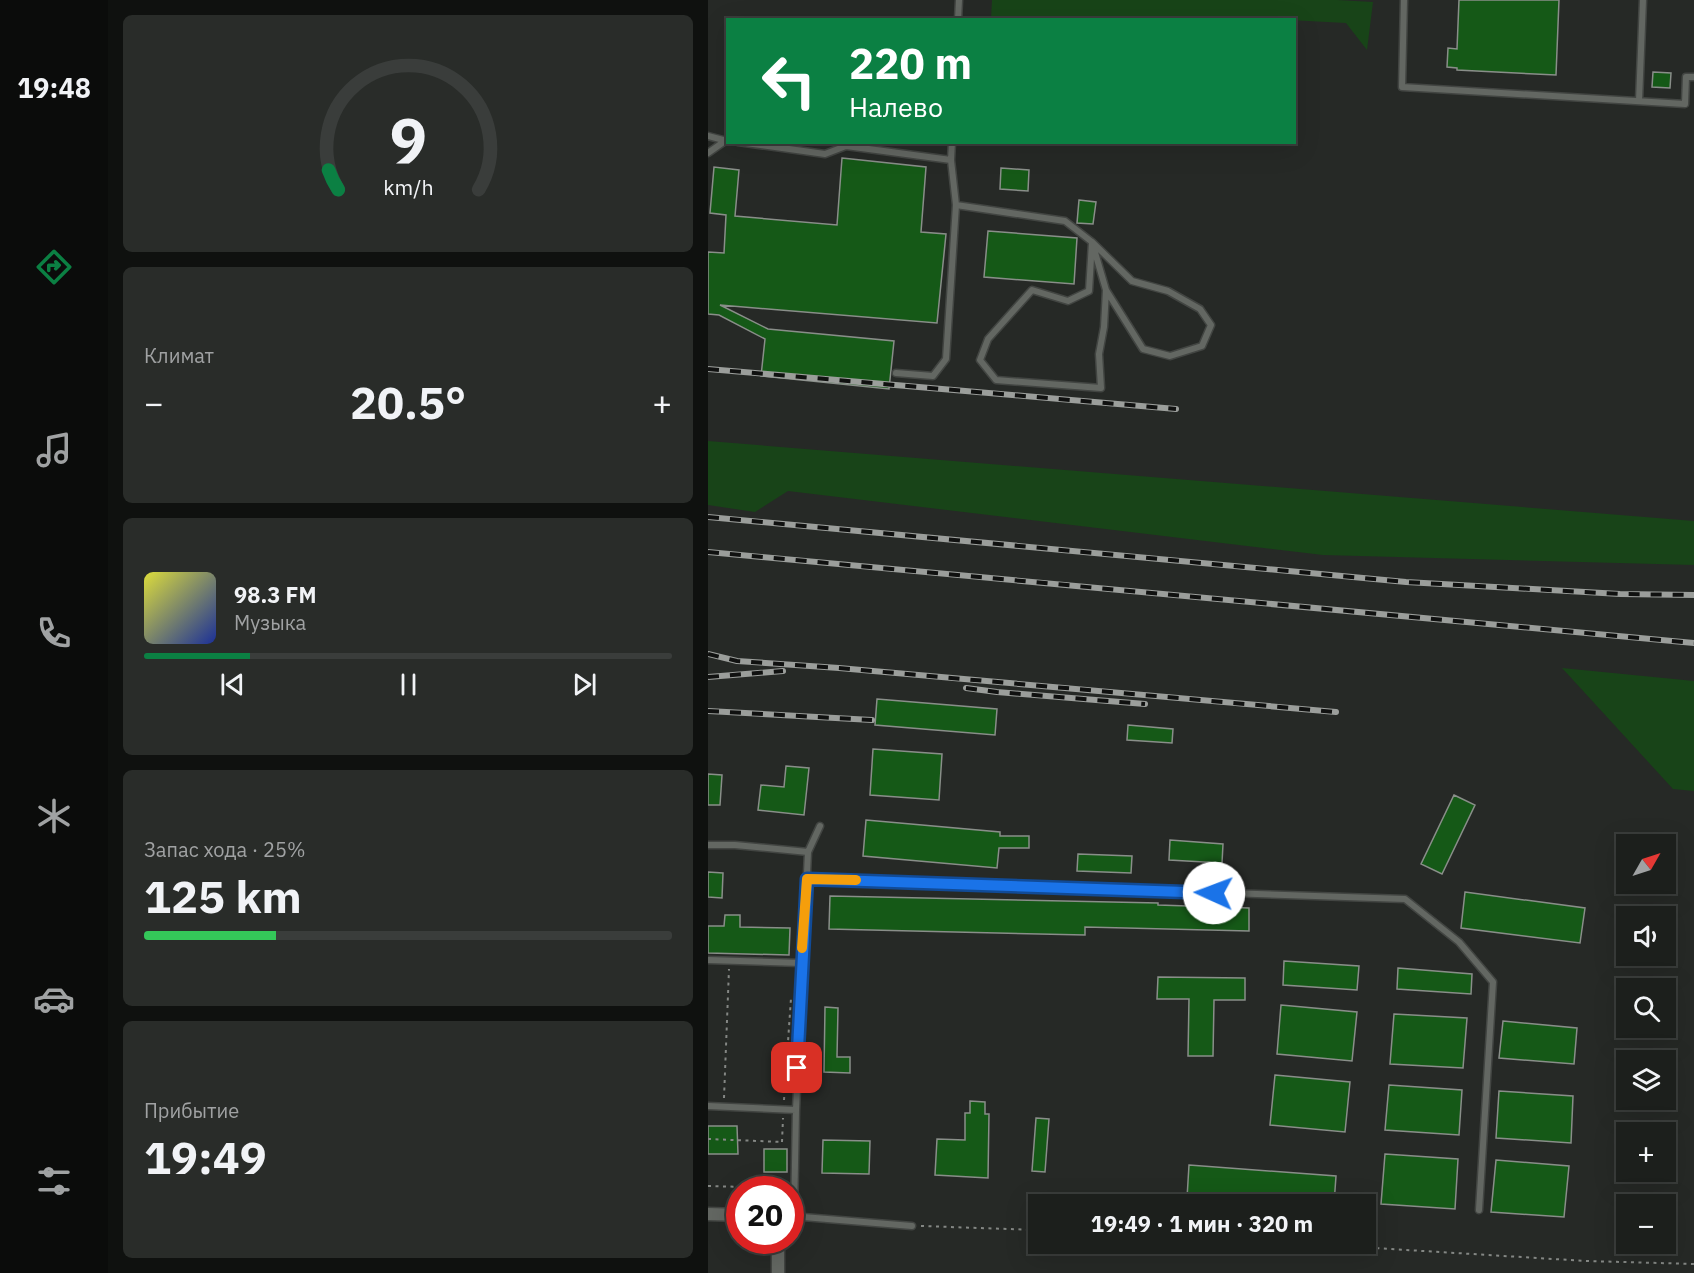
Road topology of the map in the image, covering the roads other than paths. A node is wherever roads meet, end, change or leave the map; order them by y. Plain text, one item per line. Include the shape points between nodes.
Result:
1 (959, 0) edge
2 (1404, 0) edge
3 (1643, 0) edge
4 (958, 18) edge
5 (1694, 78) edge
6 (1639, 101) junction
7 (708, 136) edge
8 (726, 141) edge
9 (752, 144) edge
10 (952, 144) edge
11 (708, 153) edge
12 (951, 160) junction
13 (956, 206) junction
14 (1092, 242) junction
15 (1106, 290) junction
16 (896, 373) dead end
17 (820, 826) dead end
18 (708, 845) edge
19 (808, 852) junction
20 (807, 879) junction
21 (708, 960) edge
22 (801, 963) junction
23 (708, 1106) edge
24 (796, 1110) junction
25 (794, 1176) edge
26 (1479, 1210) dead end
27 (708, 1214) edge
28 (726, 1215) edge
29 (804, 1217) edge
30 (912, 1226) road end
31 (778, 1254) edge
32 (778, 1273) edge

1 - 4 lane
2 - 6 lane via 1402,87
3 - 6 lane
5 - 6 lane via 1686,77 1685,104
7 - 8 lane
8 - 11 lane
9 - 12 lane via 825,154 846,146
10 - 12 lane
12 - 13 lane
13 - 14 lane via 1065,221
13 - 16 lane via 946,359 933,376
14 - 15 lane
14 - 15 lane via 1132,281 1168,291 1200,309 1210,325 1202,346 1170,356 1143,349
14 - 15 lane via 1089,291 1068,301 1032,290 988,339 980,360 996,380 1101,388 1099,354
17 - 19 lane
18 - 19 lane
19 - 20 lane
20 - 22 lane
20 - 26 lane via 1405,899 1459,942 1493,982
21 - 22 lane
22 - 24 lane
23 - 24 lane
24 - 25 lane
27 - 28 street
29 - 30 lane
31 - 32 street

